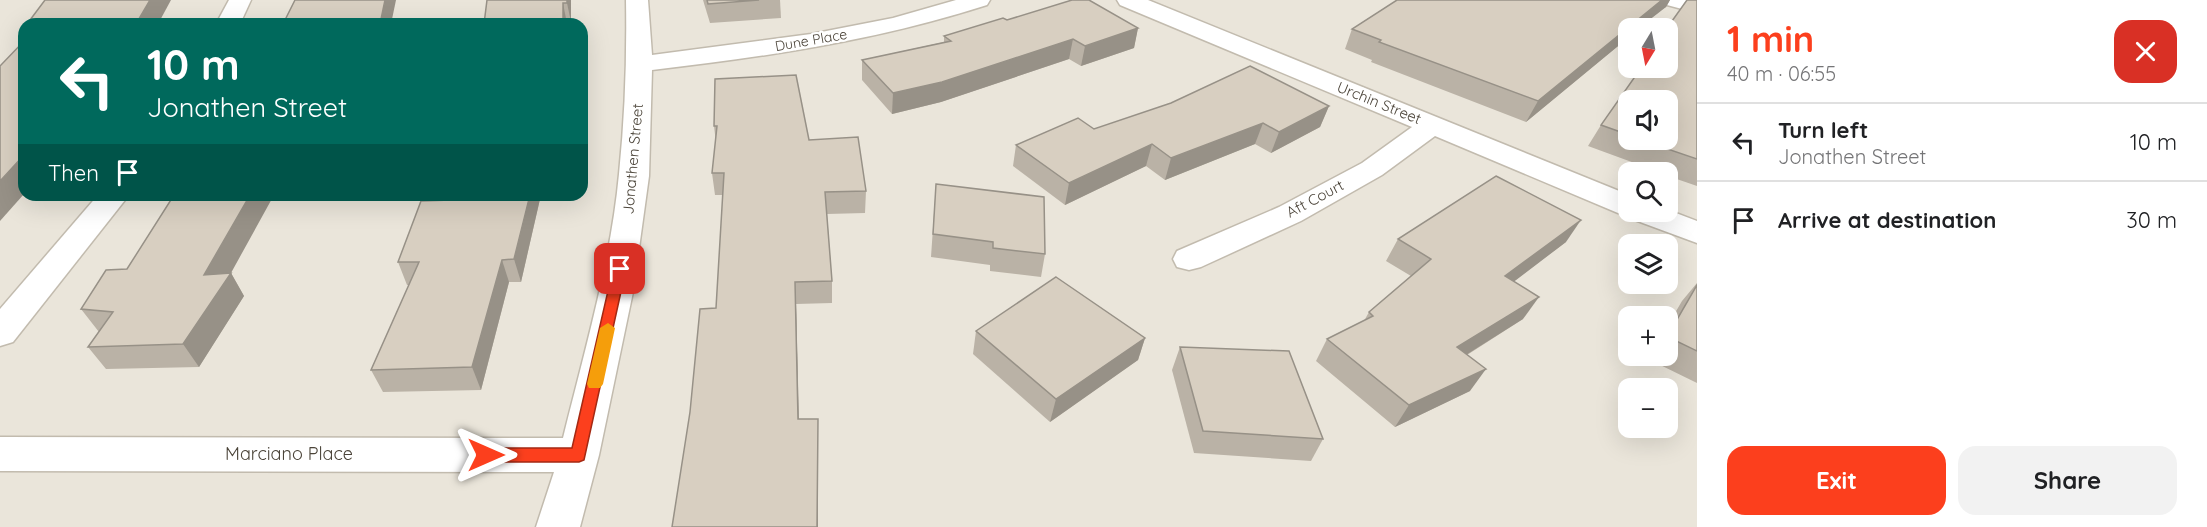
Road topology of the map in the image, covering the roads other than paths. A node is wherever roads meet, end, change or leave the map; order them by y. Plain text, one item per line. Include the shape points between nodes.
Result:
1 (240, 0) edge
2 (637, 0) edge
3 (979, 0) edge
4 (1128, 0) edge
5 (1675, 0) edge
6 (1697, 6) edge
7 (231, 18) edge
8 (640, 64) junction
9 (1433, 125) junction
10 (109, 201) edge
11 (1618, 201) edge
12 (1669, 222) edge
13 (1697, 233) edge
14 (1189, 259) dead end
15 (0, 333) edge
16 (0, 454) edge
17 (579, 455) junction
18 (558, 527) edge

1 - 7 street
2 - 8 street, Jonathen Street
3 - 8 street, Dune Place via 821,39
4 - 9 street, Urchin Street
5 - 6 street
8 - 17 street, Jonathen Street via 634,176 616,292
9 - 11 street, Urchin Street
9 - 14 street, Aft Court via 1372,169 1290,214
10 - 15 street
12 - 13 street
16 - 17 street, Marciano Place
17 - 18 street, Jonathen Street

